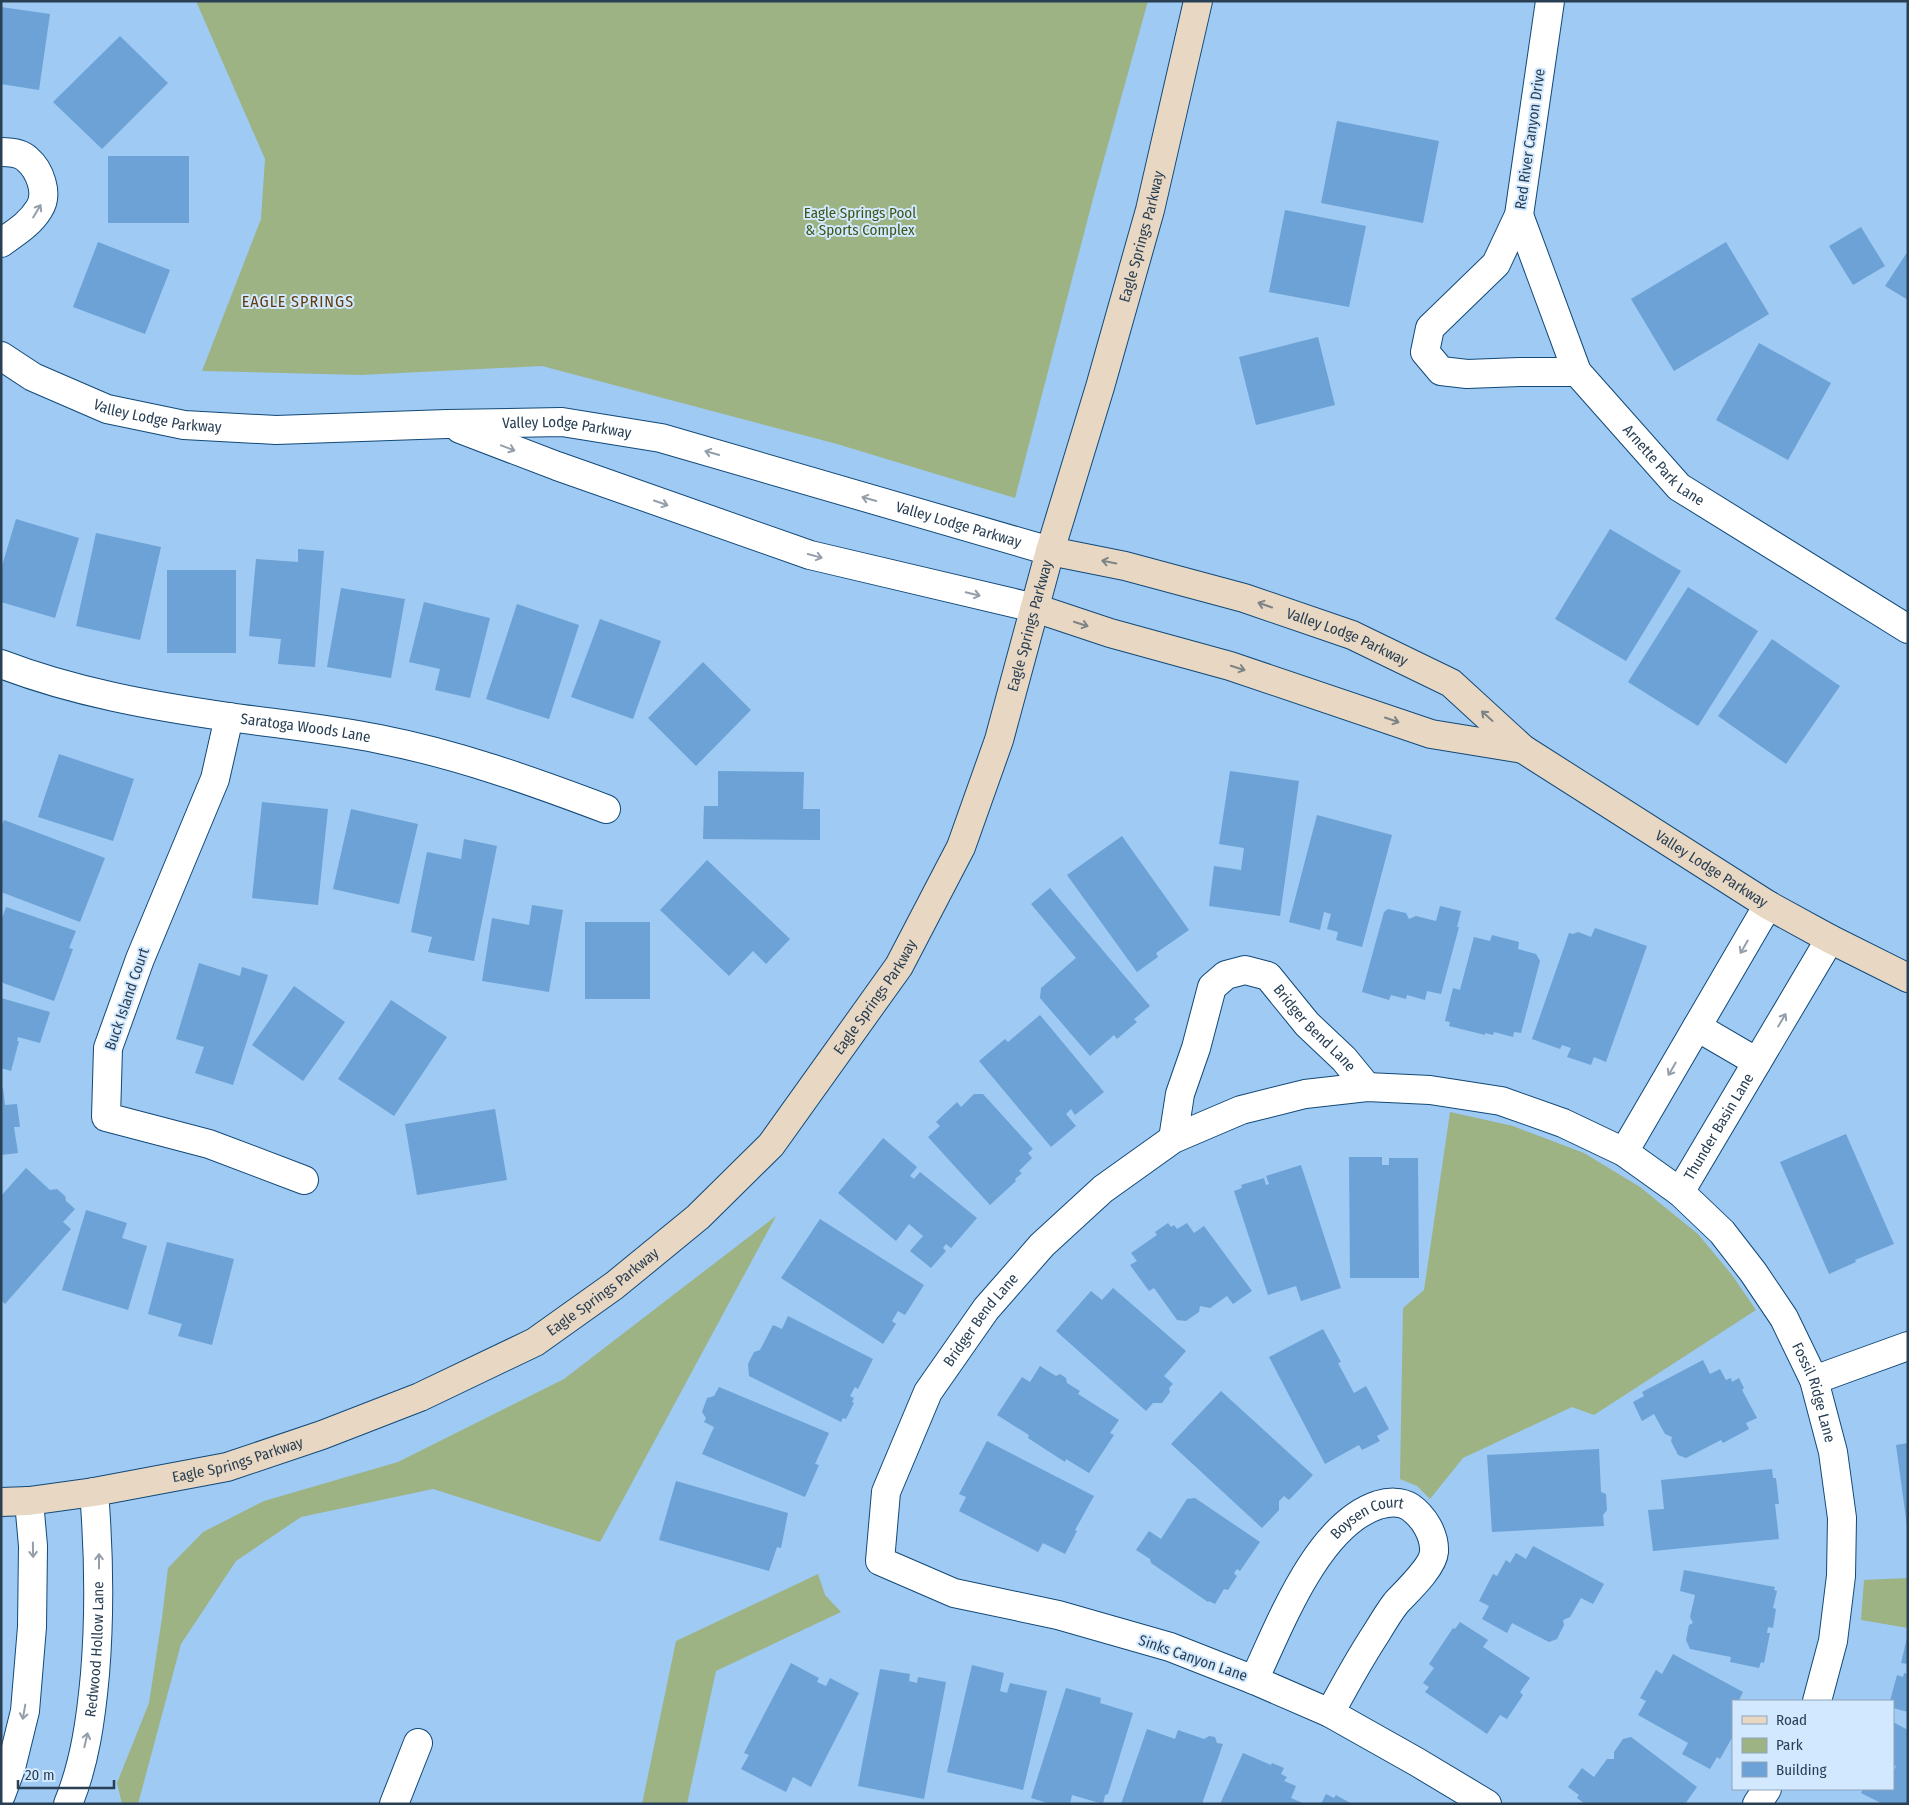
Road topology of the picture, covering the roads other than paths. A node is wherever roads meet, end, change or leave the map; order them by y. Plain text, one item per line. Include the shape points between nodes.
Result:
1 (1198, 1) edge
2 (1550, 1) edge
3 (1, 152) edge
4 (1519, 215) junction
5 (1, 243) edge
6 (1, 356) edge
7 (1577, 372) junction
8 (447, 424) junction
9 (1050, 550) junction
10 (1035, 608) junction
11 (1908, 629) edge
12 (1, 664) edge
13 (229, 717) junction
14 (1523, 749) junction
15 (606, 809) dead end
16 (1768, 905) junction
17 (1830, 939) junction
18 (1908, 978) edge
19 (1697, 1027) junction
20 (1757, 1062) junction
21 (1367, 1087) junction
22 (1173, 1140) junction
23 (1624, 1152) junction
24 (304, 1180) dead end
25 (1680, 1192) junction
26 (1908, 1346) edge
27 (1814, 1380) junction
28 (94, 1492) junction
29 (29, 1501) junction
30 (1, 1502) edge
31 (880, 1561) joint
32 (1254, 1680) junction
33 (1817, 1700) edge
34 (1330, 1713) junction
35 (418, 1743) dead end
36 (1766, 1790) edge
37 (1, 1795) edge
38 (68, 1804) edge
39 (394, 1804) edge
40 (1487, 1804) edge
41 (1757, 1804) edge

1 - 9 street, Eagle Springs Parkway via 1150,210
2 - 4 street, Red River Canyon Drive
5 -> 3 street via 30,222 41,207 44,189 38,173 26,158 12,152
4 - 7 street, Arnette Park Lane
4 - 7 street, Red River Canyon Drive via 1496,264 1430,328 1425,352 1441,371 1466,374
6 - 8 street, Valley Lodge Parkway via 34,377 107,409 184,425 276,430
7 - 11 street, Arnette Park Lane via 1679,487
9 -> 8 street, Valley Lodge Parkway via 661,438 562,422
8 -> 10 street, Valley Lodge Parkway via 810,555
9 - 10 street, Eagle Springs Parkway
14 -> 9 street, Valley Lodge Parkway via 1451,683 1352,635 1244,598
10 -> 14 street, Valley Lodge Parkway via 1110,633 1230,666 1431,734
10 - 28 street, Eagle Springs Parkway via 999,740 961,847 899,966 771,1145 698,1217 615,1285 536,1342 420,1397 227,1467
12 - 13 street, Saratoga Woods Lane via 126,700
13 - 15 street, Saratoga Woods Lane via 380,739 531,781
13 - 24 street, Buck Island Court via 215,779 140,959 108,1048 106,1117 209,1144
14 - 16 street, Valley Lodge Parkway
16 - 17 street, Valley Lodge Parkway
16 -> 19 street
17 - 18 street, Valley Lodge Parkway
20 -> 17 street, Thunder Basin Lane
19 - 20 street, Thunder Basin Lane
19 -> 23 street
20 - 25 street, Thunder Basin Lane
21 - 22 street, Bridger Bend Lane via 1305,1094 1241,1110
21 - 22 street, Bridger Bend Lane via 1344,1059 1307,1024 1268,976 1245,970 1226,975 1212,987 1180,1094
21 - 23 street, Bridger Bend Lane via 1430,1090 1501,1101 1563,1123
22 - 31 street, Bridger Bend Lane via 1103,1189 1042,1245 986,1308 928,1392 886,1492
23 - 25 street, Fossil Ridge Lane
25 - 27 street, Fossil Ridge Lane via 1722,1232 1753,1272 1784,1318
26 - 27 street
27 - 33 street, Fossil Ridge Lane via 1833,1452 1842,1518 1841,1576 1833,1641
28 - 29 street, Eagle Springs Parkway
38 -> 28 street, Redwood Hollow Lane via 90,1721 99,1623
29 - 30 street, Eagle Springs Parkway
29 -> 37 street via 34,1546 25,1711
31 - 32 street, Sinks Canyon Lane via 954,1593 1058,1614 1170,1647
32 - 34 street, Sinks Canyon Lane
32 - 34 street, Boysen Court via 1308,1570 1344,1524 1366,1509 1386,1502 1405,1503 1430,1531 1434,1553 1424,1573 1394,1605
34 - 40 street, Sinks Canyon Lane
35 - 39 street
36 - 41 street

